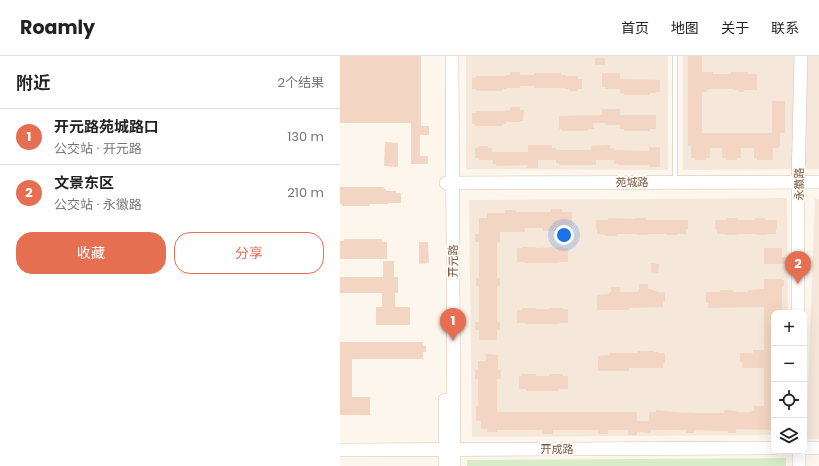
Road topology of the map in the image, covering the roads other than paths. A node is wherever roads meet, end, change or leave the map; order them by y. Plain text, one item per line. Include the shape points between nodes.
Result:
1 (445, 56) edge
2 (452, 56) edge
3 (675, 56) edge
4 (801, 56) edge
5 (675, 182) junction
6 (798, 182) junction
7 (819, 182) edge
8 (449, 183) junction
9 (798, 310) edge
10 (771, 448) edge
11 (807, 448) edge
12 (819, 448) edge
13 (340, 450) edge
14 (449, 450) junction
15 (799, 454) edge
16 (445, 466) edge
17 (454, 466) edge
18 (799, 466) edge

1 - 8 street, 开元路
2 - 8 street, 开元路
3 - 5 lane
4 - 6 street, 永徽路
5 - 6 street, 苑城路
5 - 8 street, 苑城路
6 - 7 street, 苑城路
6 - 9 street, 永徽路
8 - 14 street, 开元路
10 - 14 street, 开成路
11 - 12 street
13 - 14 street, 开成路
14 - 16 street, 开元路
14 - 17 street, 开元路
15 - 18 street

